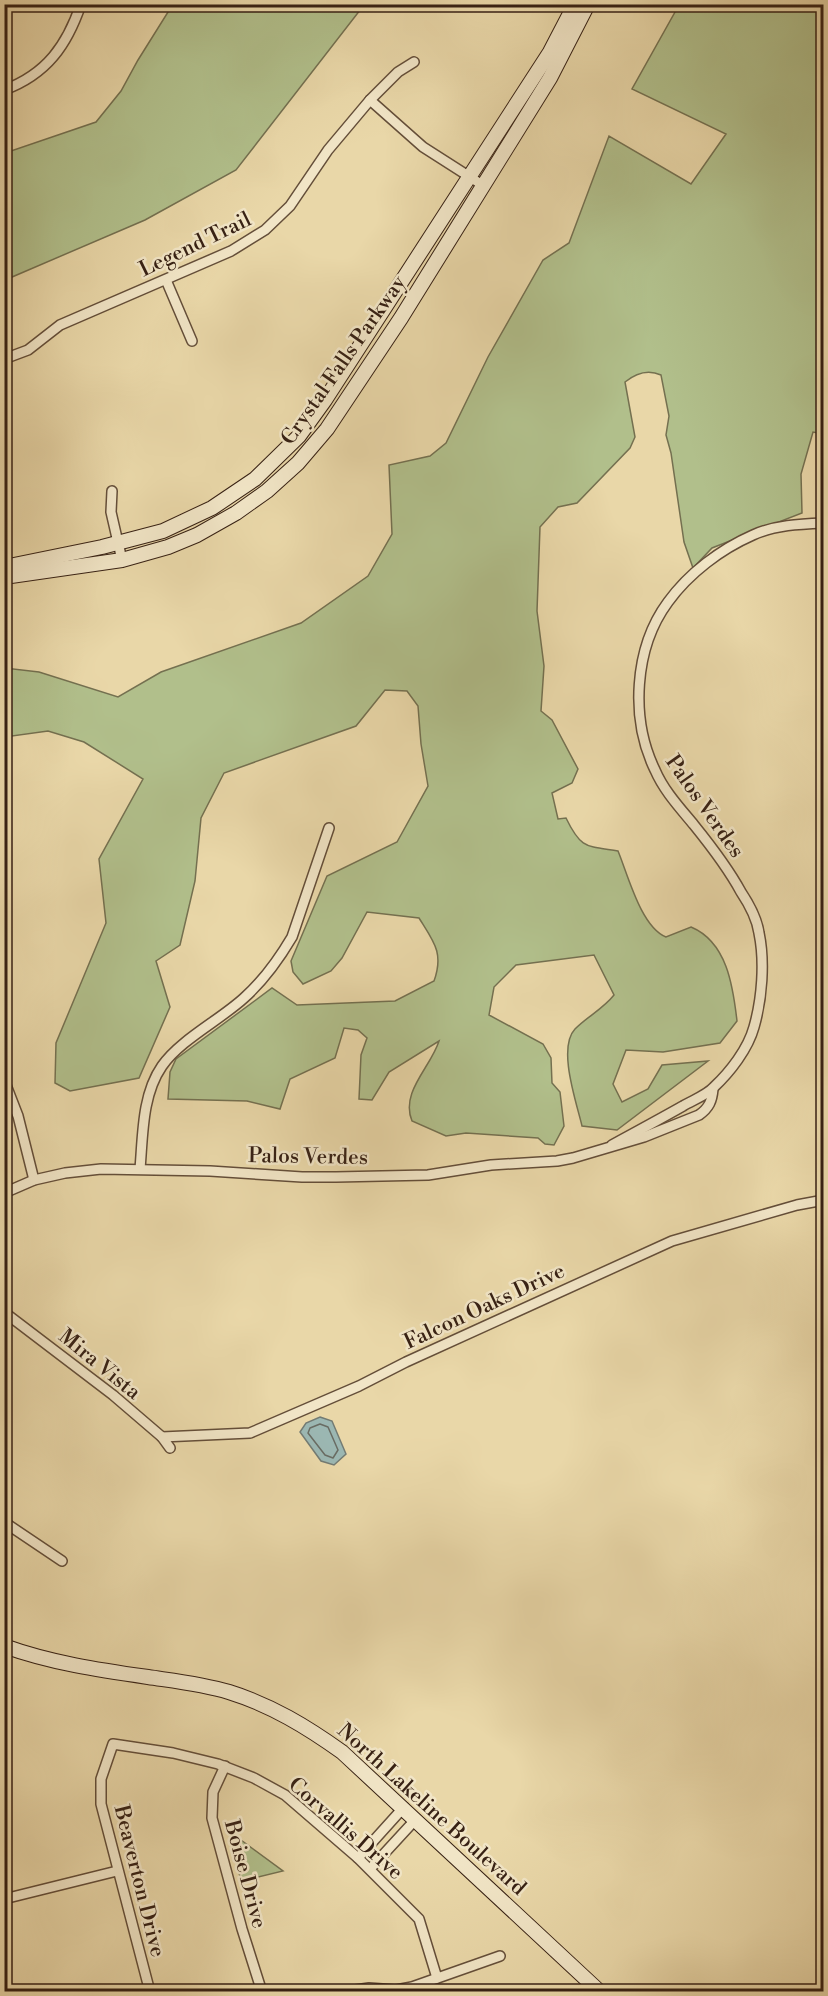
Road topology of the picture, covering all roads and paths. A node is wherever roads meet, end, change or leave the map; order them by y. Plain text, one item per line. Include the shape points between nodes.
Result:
1 (81, 4) edge
2 (575, 4) edge
3 (588, 4) edge
4 (414, 62) dead end
5 (4, 90) edge
6 (370, 100) junction
7 (469, 176) junction
8 (484, 186) junction
9 (166, 280) junction
10 (192, 341) dead end
11 (4, 359) edge
12 (112, 491) dead end
13 (824, 522) edge
14 (117, 543) junction
15 (122, 560) junction
16 (4, 567) edge
17 (4, 577) edge
18 (329, 828) dead end
19 (4, 1080) edge
20 (713, 1089) junction
21 (612, 1145) junction
22 (140, 1168) junction
23 (34, 1180) junction
24 (4, 1193) edge
25 (824, 1200) edge
26 (4, 1312) edge
27 (162, 1437) junction
28 (170, 1448) dead end
29 (4, 1522) edge
30 (62, 1561) dead end
31 (4, 1646) edge
32 (113, 1744) joint
33 (225, 1766) junction
34 (404, 1807) junction
35 (416, 1819) junction
36 (358, 1858) junction
37 (370, 1869) junction
38 (117, 1871) junction
39 (4, 1899) edge
40 (500, 1956) dead end
41 (437, 1978) junction
42 (150, 1992) edge
43 (262, 1992) edge
44 (342, 1992) edge
45 (600, 1992) edge

1 - 5 street via 67,40 55,55 21,84
2 - 7 street, Crystal Falls Parkway via 550,52
3 - 8 street, Crystal Falls Parkway via 550,78
4 - 6 street, Legend Trail
6 - 7 street via 423,147
6 - 9 street, Legend Trail via 327,150 277,220 231,251
7 - 8 street
7 - 14 street, Crystal Falls Parkway via 299,436 255,479 212,508 163,531
8 - 15 street, Crystal Falls Parkway via 362,378 298,463 267,491 197,535
9 - 10 street
9 - 11 street, Legend Trail via 60,325 28,350
12 - 14 street via 111,512
13 - 20 street, Palos Verdes via 764,531 736,544 686,580 667,603 653,630 641,669 642,731 654,768 742,893 759,932 761,982 754,1028 740,1055
14 - 15 street
14 - 16 street, Crystal Falls Parkway
15 - 17 street, Crystal Falls Parkway
18 - 22 street via 292,937 283,952 244,999 173,1053 161,1067 148,1099
19 - 23 street via 18,1116
20 - 21 street, Palos Verdes
20 - 21 street, Palos Verdes via 707,1110 699,1115
21 - 22 street, Palos Verdes via 557,1161 491,1165 428,1175 302,1177
22 - 23 street, Palos Verdes via 82,1170
23 - 24 street, Palos Verdes
25 - 27 street, Falcon Oaks Drive via 672,1241 250,1433
26 - 27 street, Mira Vista
27 - 28 street, Mira Vista
29 - 30 street
31 - 34 street, North Lakeline Boulevard via 78,1667 204,1686 251,1700 318,1734
32 - 33 street, Corvallis Drive
32 - 38 street, Beaverton Drive via 101,1779 101,1804
33 - 36 street, Corvallis Drive via 285,1795
33 - 43 street, Boise Drive via 213,1792 212,1818
34 - 35 street, North Lakeline Boulevard
34 - 36 street
35 - 37 street
35 - 45 street, North Lakeline Boulevard
36 - 37 street, Corvallis Drive
37 - 41 street, Corvallis Drive via 419,1919
38 - 39 street
38 - 42 street, Beaverton Drive
40 - 41 street
41 - 44 street via 396,1990

